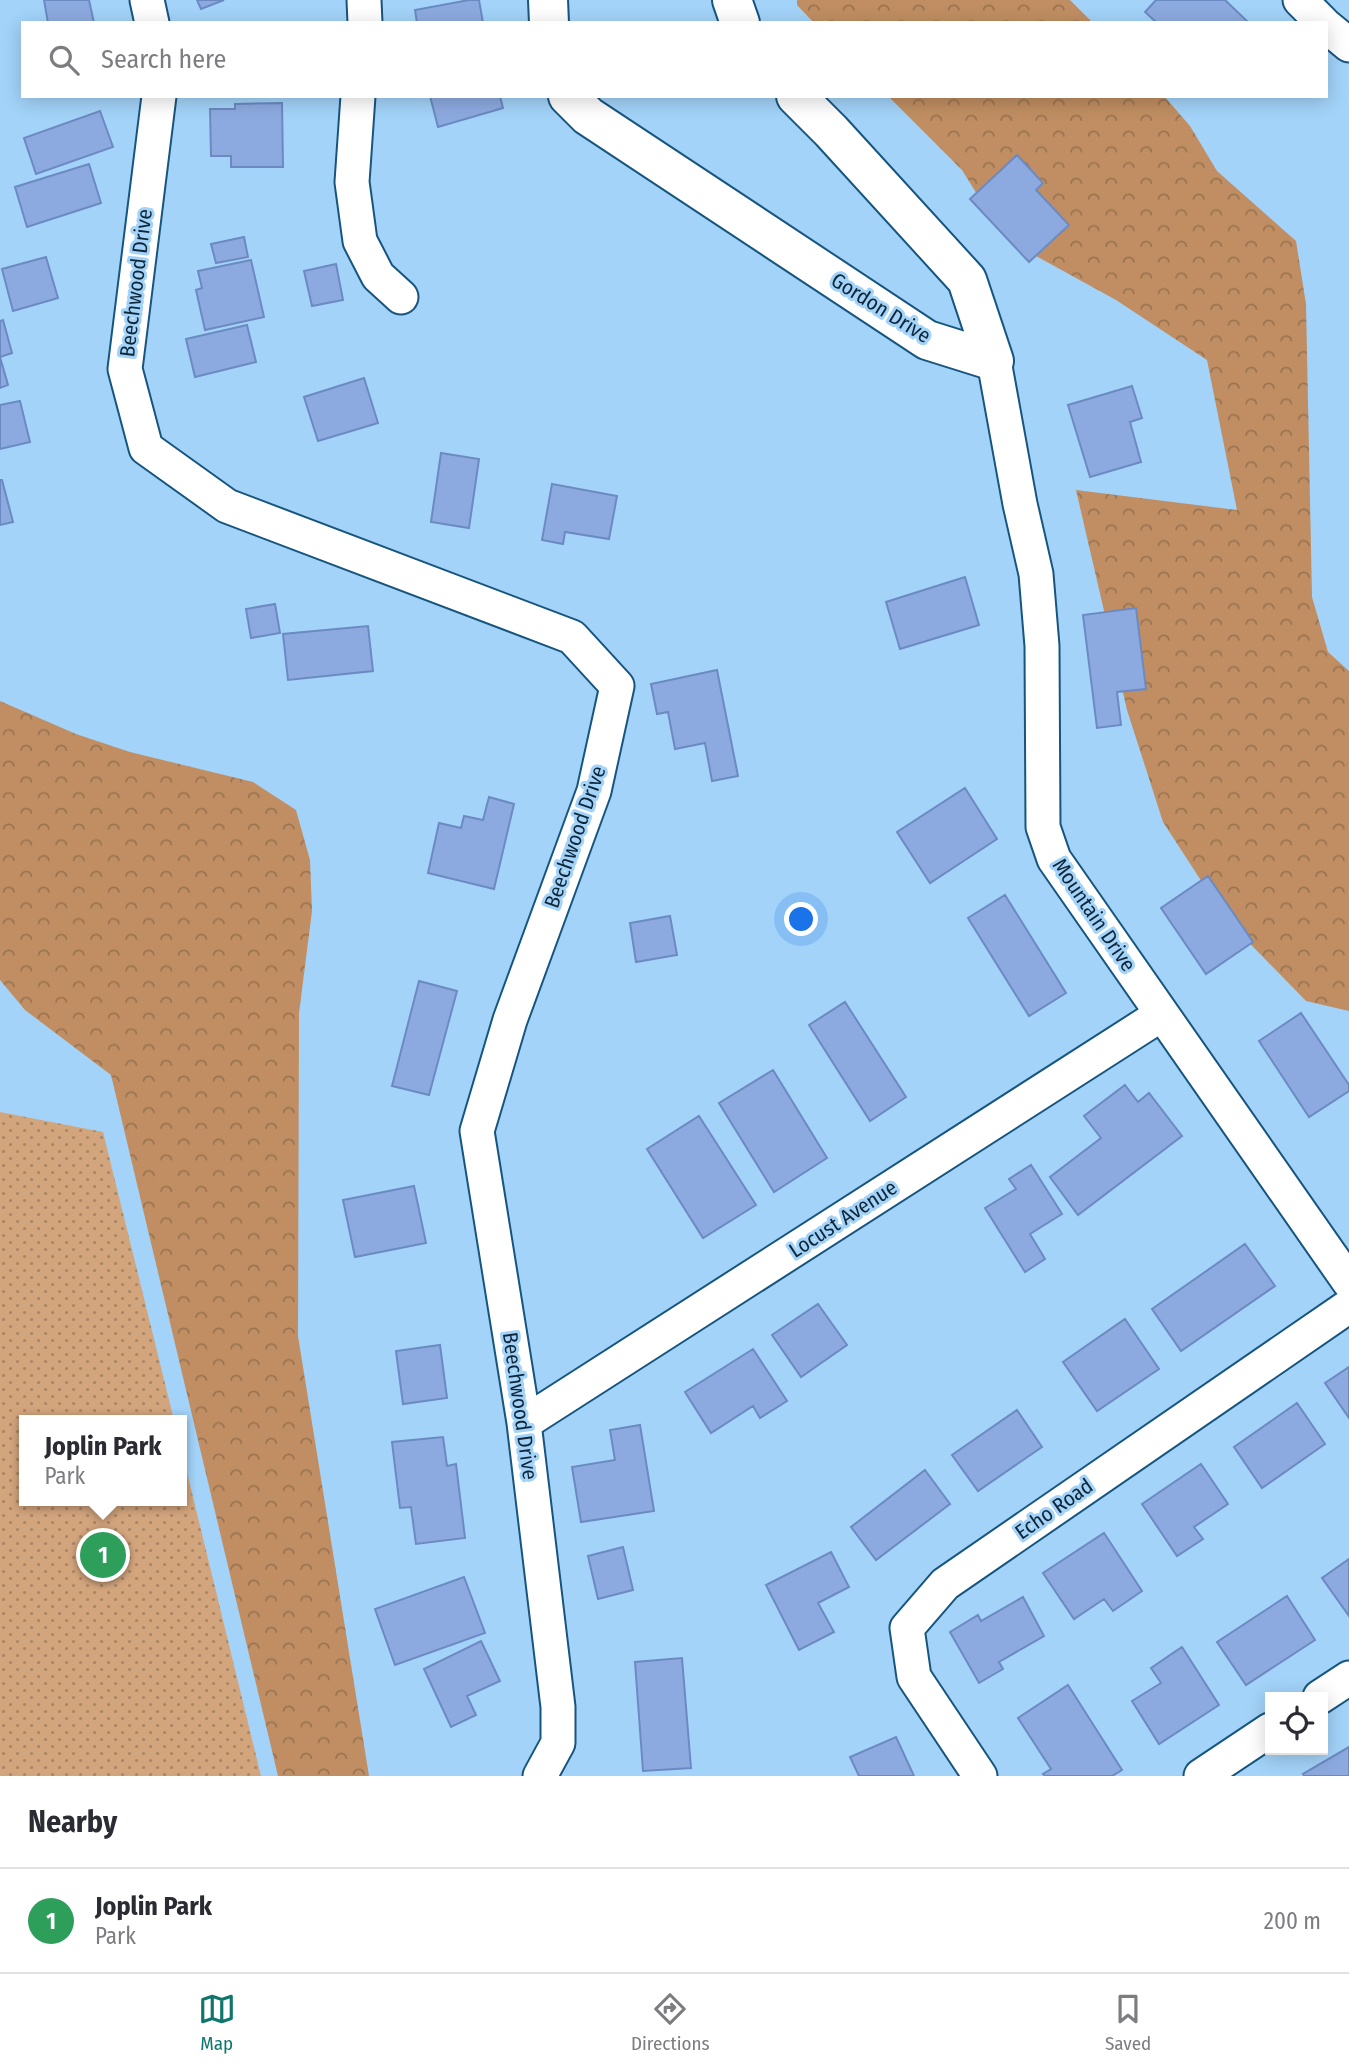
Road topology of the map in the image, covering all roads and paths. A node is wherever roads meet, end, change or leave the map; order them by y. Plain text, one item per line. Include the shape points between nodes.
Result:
1 (147, 0) edge
2 (364, 0) edge
3 (548, 0) edge
4 (732, 0) edge
5 (1300, 0) edge
6 (152, 21) edge
7 (365, 21) edge
8 (549, 21) edge
9 (739, 21) edge
10 (1321, 21) edge
11 (1328, 27) edge
12 (1349, 45) edge
13 (159, 98) edge
14 (358, 98) edge
15 (570, 98) edge
16 (798, 98) edge
17 (401, 297) dead end
18 (994, 361) junction
19 (1162, 1014) junction
20 (1349, 1282) edge
21 (1349, 1306) edge
22 (524, 1423) junction
23 (1349, 1678) edge
24 (1328, 1692) edge
25 (1265, 1733) edge
26 (540, 1776) edge
27 (980, 1776) edge
28 (1201, 1776) edge

1 - 6 street
2 - 7 street
3 - 8 street
4 - 9 street
5 - 10 street
11 - 12 street
13 - 22 street, Beechwood Drive via 125,369 146,448 227,506 572,637 617,686 594,791 510,1020 477,1131
14 - 17 street via 352,182 360,241 378,276
15 - 18 street, Gordon Drive via 588,116 927,340
16 - 18 street via 967,281
18 - 19 street, Mountain Drive via 1035,573 1042,646 1043,827 1054,859
19 - 20 street, Mountain Drive
19 - 22 street, Locust Avenue
21 - 27 street, Echo Road via 945,1584 906,1628 914,1677
22 - 26 street, Beechwood Drive via 558,1707 558,1743
23 - 24 street
25 - 28 street

